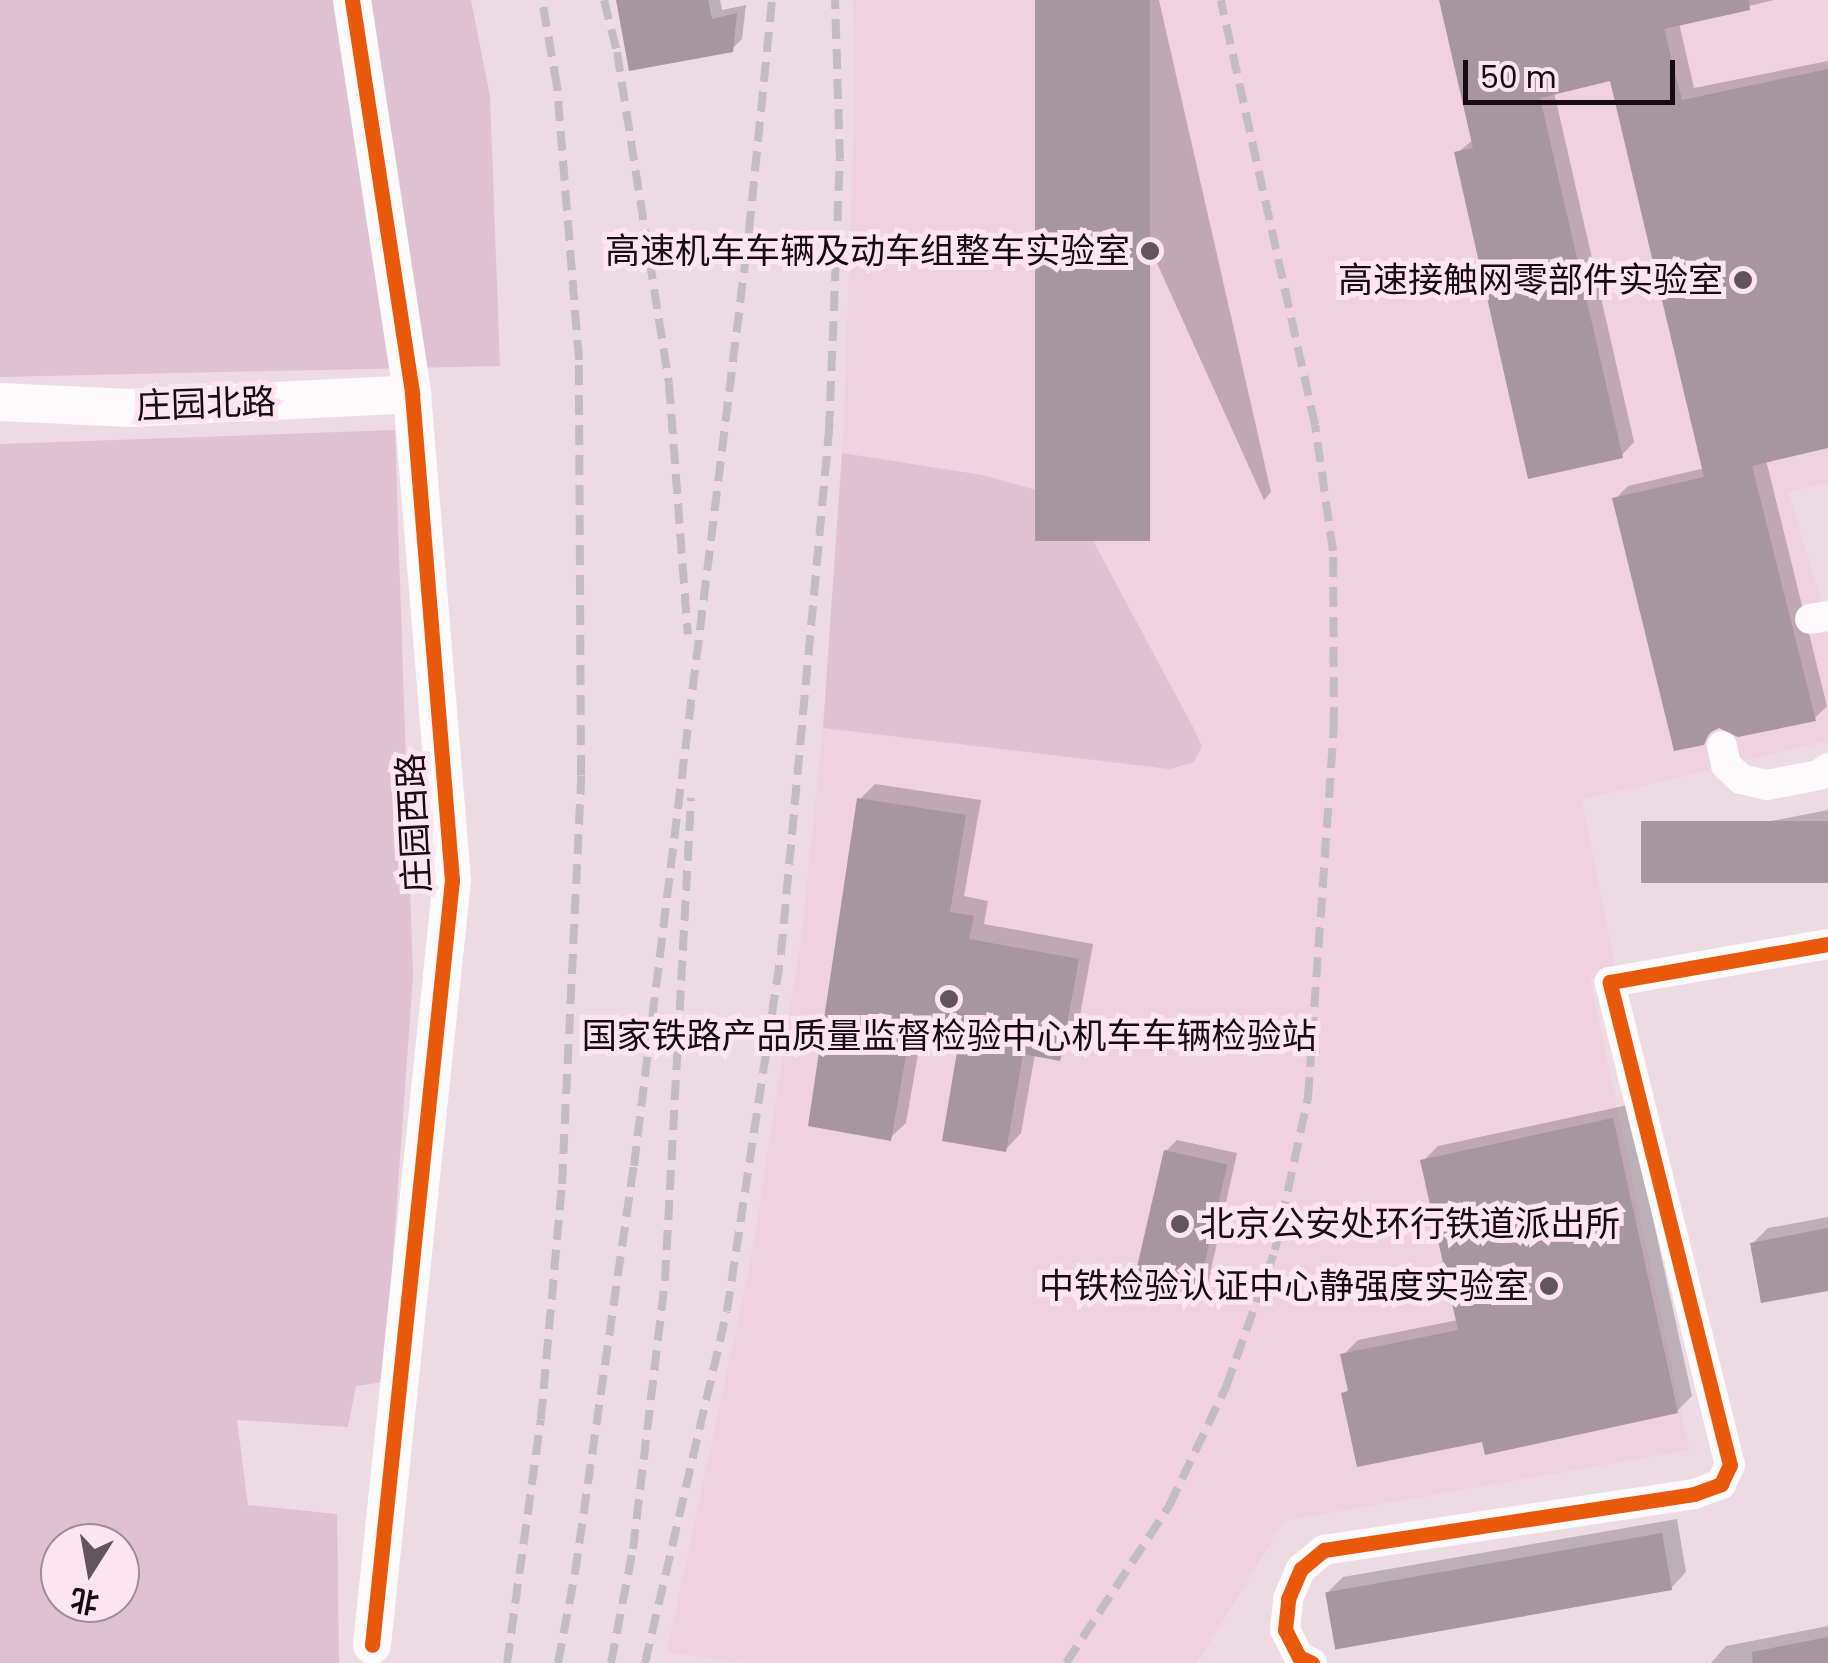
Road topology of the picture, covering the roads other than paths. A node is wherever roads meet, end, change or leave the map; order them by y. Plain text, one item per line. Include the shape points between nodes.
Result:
1 (352, 0) edge
2 (412, 394) junction
3 (0, 402) edge
4 (1722, 746) dead end
5 (1828, 768) edge
6 (1828, 944) edge
7 (372, 1645) dead end
8 (1312, 1663) edge

1 - 2 street, 庄园西路
2 - 3 street, 庄园北路 via 130,408
2 - 7 street, 庄园西路 via 452,880
4 - 5 street via 1726,765 1741,779 1767,784
6 - 8 street via 1610,982 1730,1465 1721,1484 1694,1494 1324,1550 1301,1570 1284,1630 1299,1656

